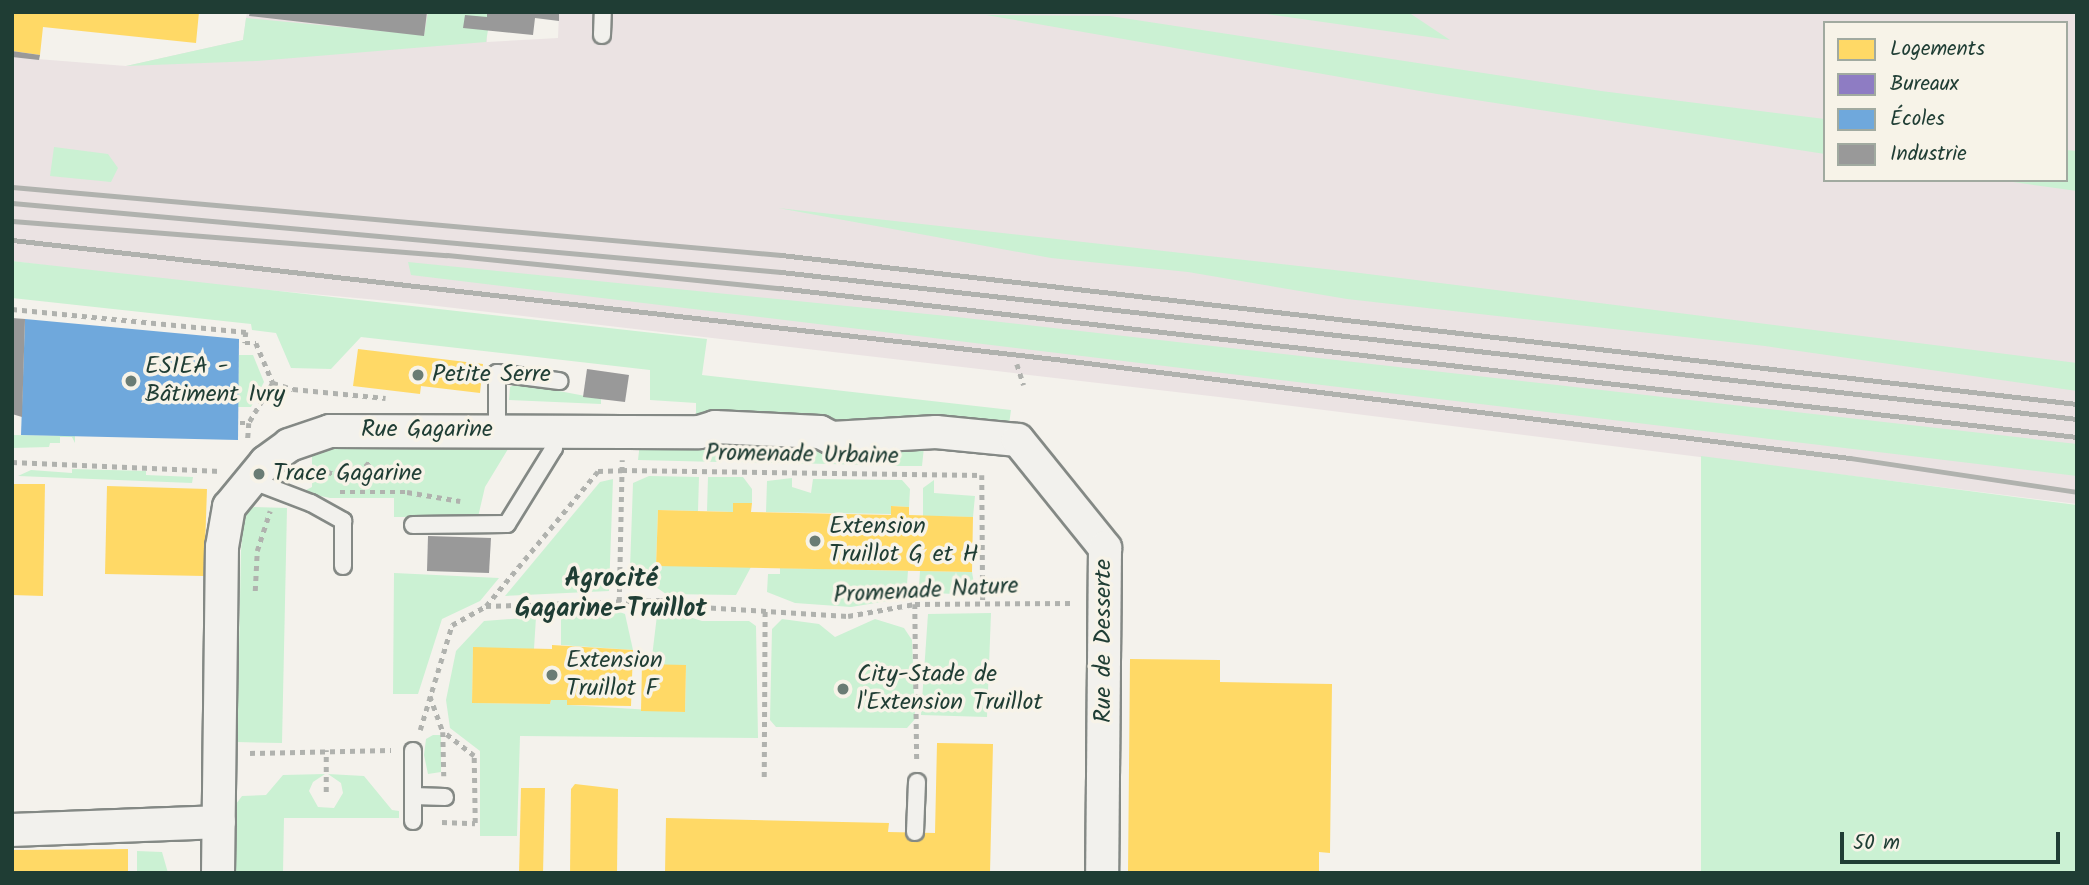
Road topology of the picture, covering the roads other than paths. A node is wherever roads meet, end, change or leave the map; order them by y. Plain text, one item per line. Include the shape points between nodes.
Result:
1 (603, 12) edge
2 (602, 35) dead end
3 (559, 381) dead end
4 (497, 430) junction
5 (555, 430) junction
6 (1018, 440) joint
7 (248, 479) junction
8 (414, 524) dead end
9 (343, 566) dead end
10 (413, 751) road end
11 (917, 782) road end
12 (413, 796) junction
13 (445, 797) road end
14 (413, 821) dead end
15 (219, 822) junction
16 (12, 830) edge
17 (915, 832) dead end
18 (218, 873) edge
19 (1102, 873) edge

1 - 2 lane
3 - 4 lane via 497,373
4 - 5 street, Rue Gagarine
4 - 7 street, Rue Gagarine via 330,431 289,445
5 - 6 street, Rue Gagarine via 756,428 820,432 832,438 936,432
5 - 8 lane via 554,448 507,524
6 - 19 street, Rue de Desserte via 1105,548
7 - 9 lane via 343,521
7 - 15 street, Rue Gagarine via 229,507 222,547
10 - 12 lane
11 - 17 lane
12 - 13 lane
12 - 14 lane
15 - 16 street
15 - 18 street, Rue Gagarine

